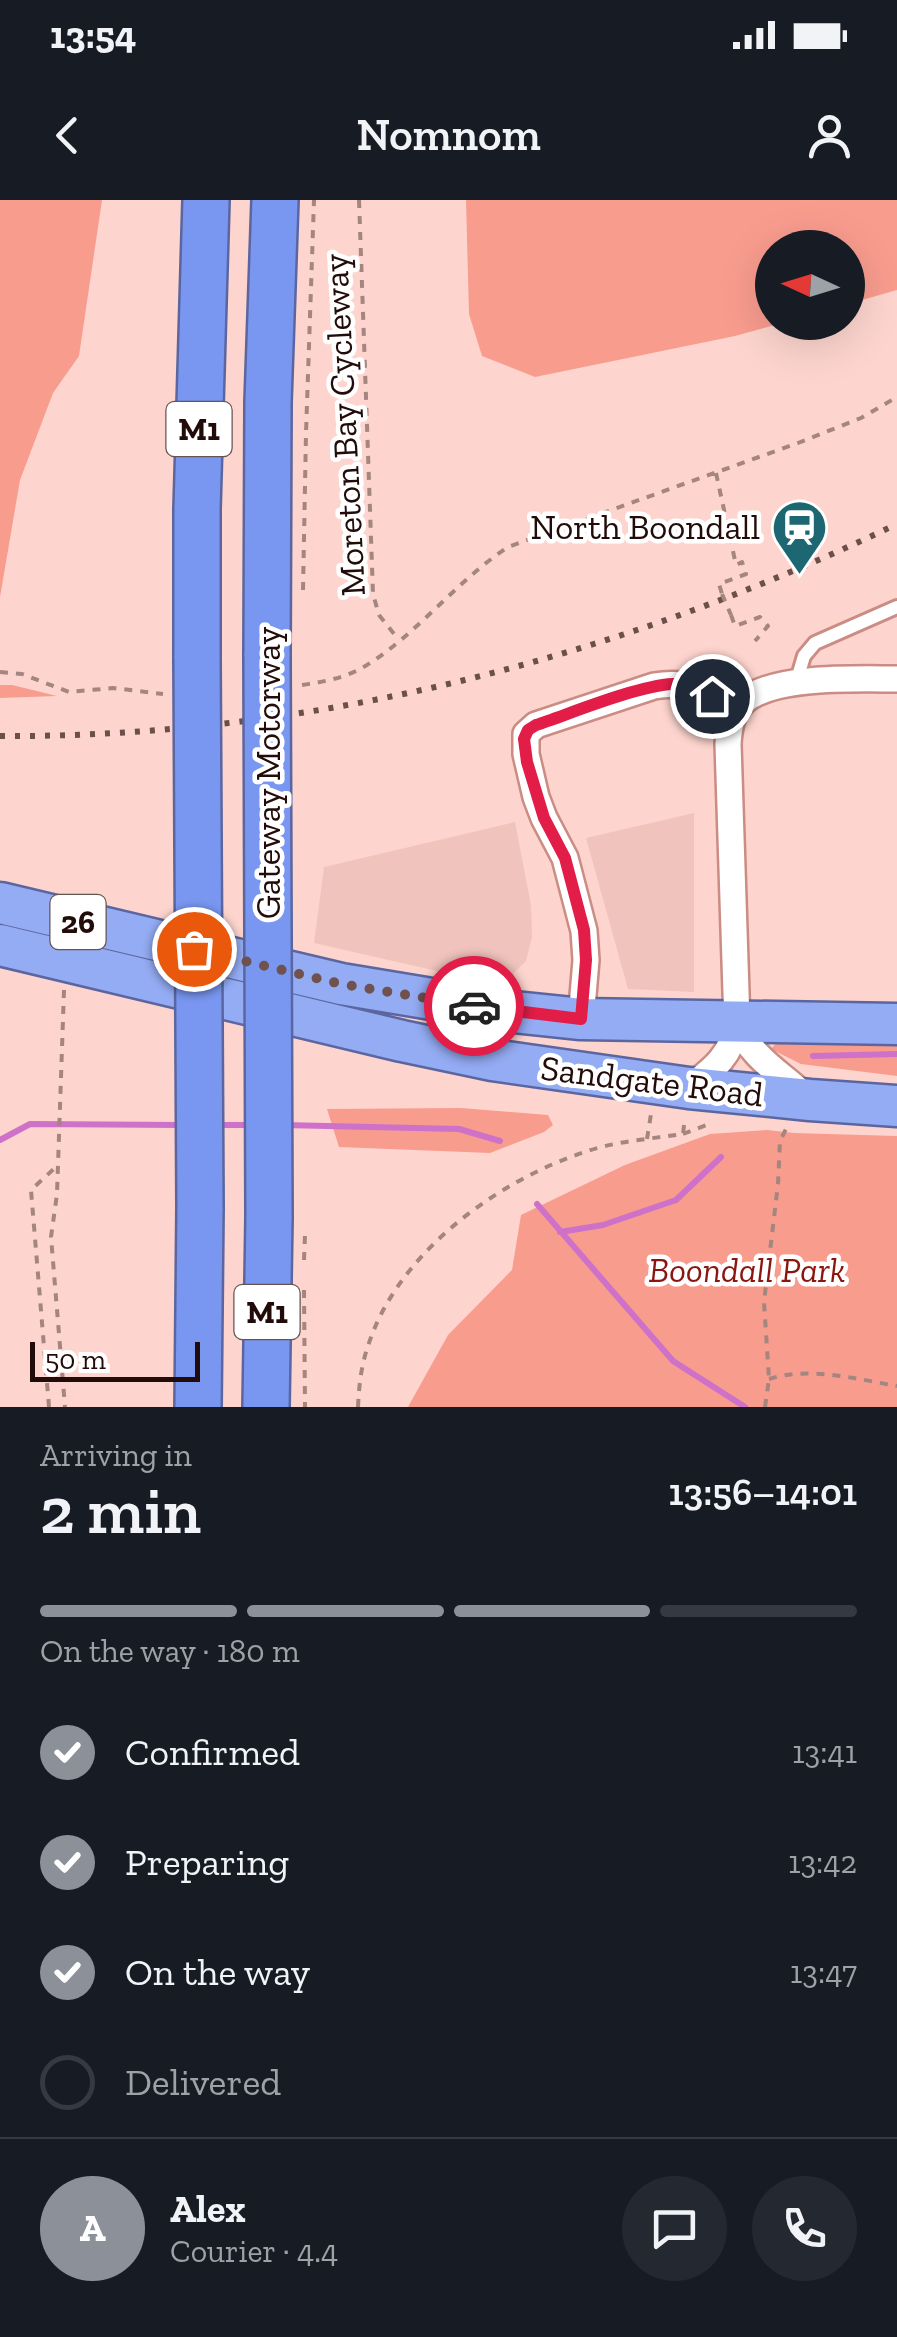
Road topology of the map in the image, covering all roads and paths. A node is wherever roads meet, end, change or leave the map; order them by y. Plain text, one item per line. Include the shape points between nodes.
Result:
1 (206, 200) edge
2 (275, 200) edge
3 (314, 200) edge
4 (359, 200) edge
5 (897, 397) edge
6 (716, 473) junction
7 (303, 591) dead end
8 (897, 607) edge
9 (755, 641) dead end
10 (0, 672) edge
11 (897, 679) edge
12 (796, 683) junction
13 (135, 690) dead end
14 (734, 713) junction
15 (0, 904) edge
16 (0, 945) edge
17 (66, 961) junction
18 (581, 1019) junction
19 (737, 1023) junction
20 (897, 1024) edge
21 (688, 1097) junction
22 (897, 1106) edge
23 (800, 1112) junction
24 (57, 1166) junction
25 (305, 1246) dead end
26 (304, 1264) dead end
27 (304, 1284) dead end
28 (769, 1379) junction
29 (897, 1386) edge
30 (765, 1405) edge
31 (49, 1407) edge
32 (65, 1407) edge
33 (198, 1407) edge
34 (266, 1407) edge
35 (304, 1407) edge
36 (358, 1407) edge

1 - 33 highway, Gateway Motorway / M1, bridge via 197,509
2 - 34 highway, Gateway Motorway / M1, bridge via 268,402
3 - 7 path
4 - 6 path, Moreton Bay Cycleway via 373,594 378,615 399,640 508,547
5 - 6 path via 861,418
6 - 9 path, bridge via 736,564 742,562 746,574 719,584 736,626 760,617 768,626
8 - 12 lane via 815,643
10 - 13 path via 69,692
11 - 12 street
12 - 14 street via 764,690
14 - 18 street via 702,690 668,684 536,725 526,734 536,797 565,858 584,930
14 - 19 street via 728,744
15 - 18 highway, Sandgate Road / 26 via 341,984
16 - 17 highway, Sandgate Road / 26
17 - 21 highway, Sandgate Road / 26 via 384,1037
17 - 24 path
18 - 19 highway, Sandgate Road / 26
19 - 20 highway, Sandgate Road / 26
19 - 21 street via 727,1054
19 - 23 street via 755,1055 787,1079
21 - 23 highway, Sandgate Road / 26
21 - 36 path via 683,1134 608,1145 550,1164 487,1200 435,1243 396,1288 375,1326
22 - 23 highway, Sandgate Road / 26
23 - 28 path via 780,1141 764,1302
24 - 31 path via 32,1190
24 - 32 path via 51,1237
25 - 26 path
27 - 35 path
28 - 29 path via 834,1375
28 - 30 path

